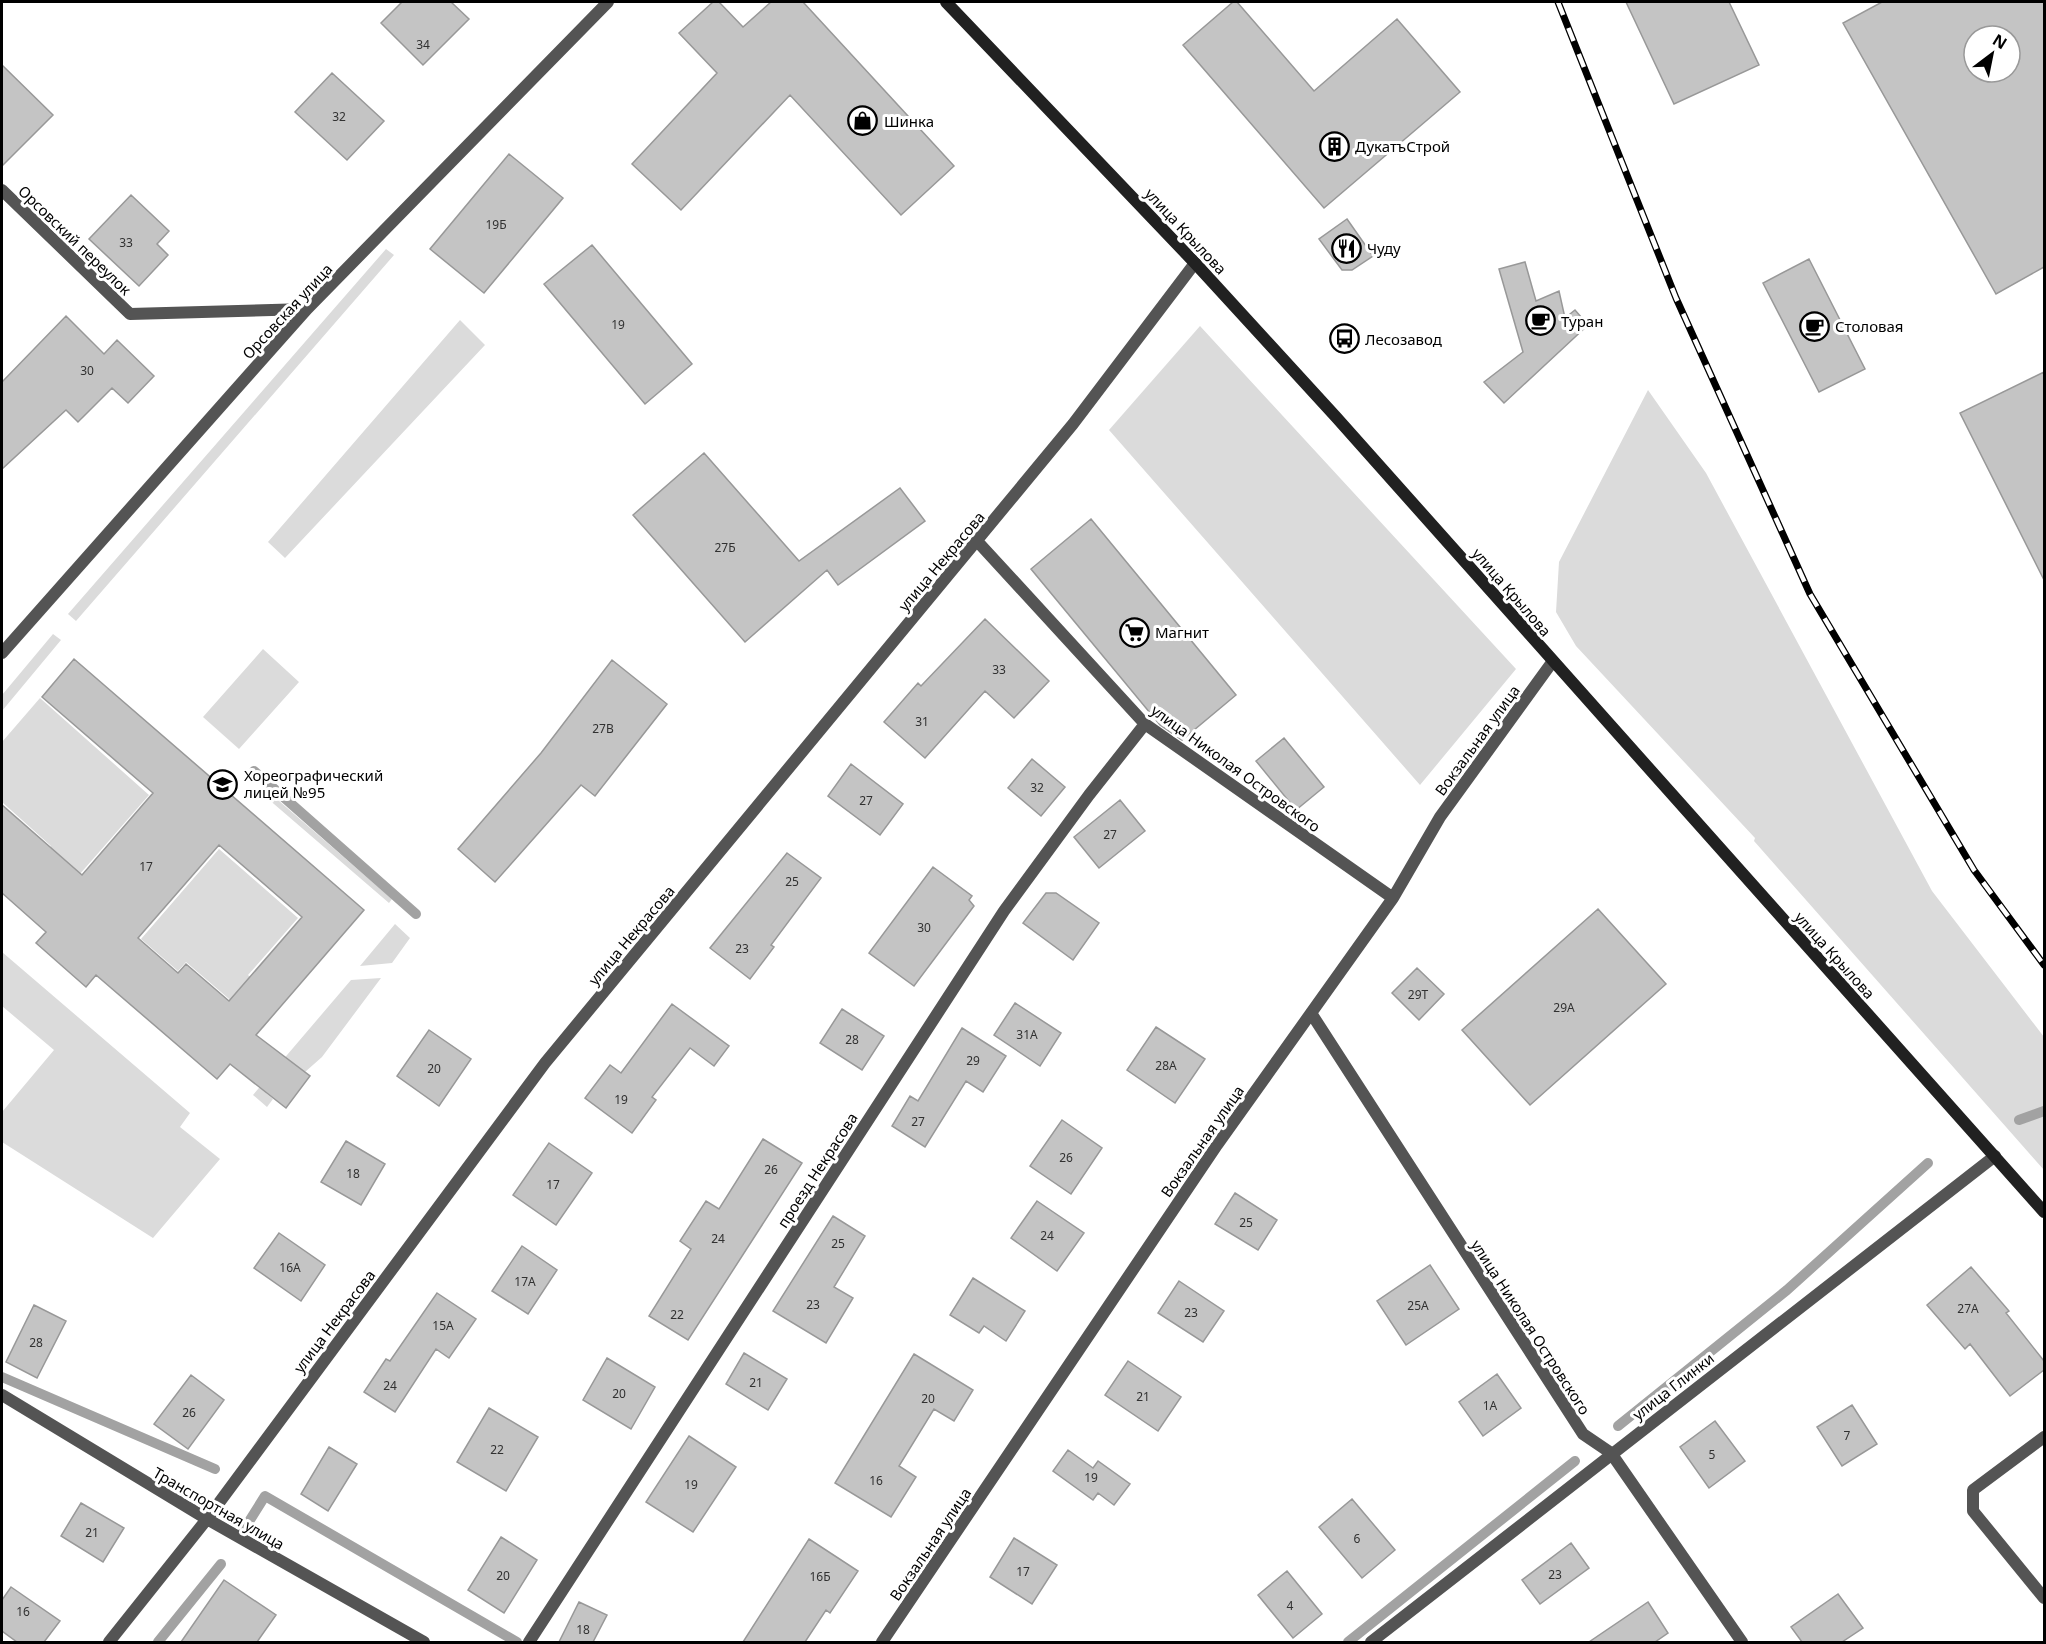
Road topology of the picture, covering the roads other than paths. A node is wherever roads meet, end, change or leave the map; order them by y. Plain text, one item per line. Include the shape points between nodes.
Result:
1 (608, 2) edge
2 (946, 2) edge
3 (2, 190) edge
4 (1195, 263) junction
5 (307, 309) junction
6 (977, 541) junction
7 (2, 653) edge
8 (1552, 662) junction
9 (1145, 724) junction
10 (1393, 898) junction
11 (1311, 1013) junction
12 (1995, 1156) junction
13 (2044, 1212) edge
14 (2, 1395) edge
15 (2044, 1437) edge
16 (1611, 1453) junction
17 (207, 1519) junction
18 (2044, 1598) edge
19 (109, 1642) edge
20 (424, 1642) edge
21 (529, 1642) edge
22 (882, 1642) edge
23 (1371, 1642) edge
24 (1743, 1642) edge

1 - 5 street, Орсовская улица
2 - 4 main road, улица Крылова
3 - 5 street, Орсовский переулок via 130,314
4 - 6 street, улица Некрасова via 1073,424
4 - 8 main road, улица Крылова
5 - 7 street, Орсовская улица
6 - 9 street, улица Николая Островского
6 - 17 street, улица Некрасова via 545,1063
8 - 10 street, Вокзальная улица via 1440,817
8 - 12 main road, улица Крылова
9 - 10 street, улица Николая Островского
9 - 21 street, проезд Некрасова via 1004,911
10 - 11 street, Вокзальная улица
11 - 16 street, улица Николая Островского via 1582,1434
11 - 22 street, Вокзальная улица via 1217,1145
12 - 13 main road, улица Крылова
12 - 16 street, улица Глинки
14 - 17 street, Транспортная улица
15 - 18 street via 1973,1490 1973,1511
16 - 23 street, улица Глинки
16 - 24 street, улица Николая Островского
17 - 19 street, улица Некрасова
17 - 20 street, Транспортная улица

